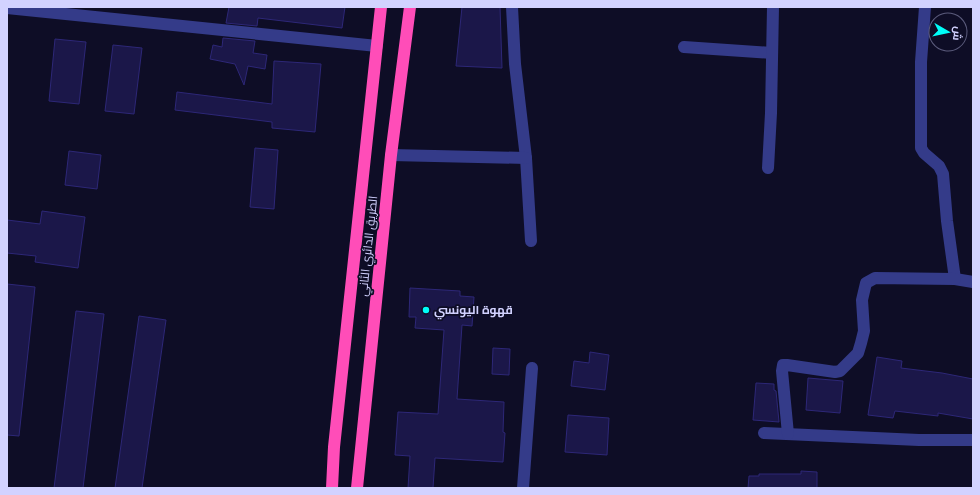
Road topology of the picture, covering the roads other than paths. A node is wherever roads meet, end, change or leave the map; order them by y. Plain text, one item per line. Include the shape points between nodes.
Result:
1 (381, 7) edge
2 (410, 7) edge
3 (512, 7) edge
4 (773, 7) edge
5 (925, 7) edge
6 (7, 8) edge
7 (104, 12) edge
8 (377, 46) junction
9 (684, 46) dead end
10 (772, 53) junction
11 (391, 155) junction
12 (526, 158) junction
13 (768, 168) dead end
14 (531, 241) dead end
15 (955, 279) junction
16 (973, 282) edge
17 (532, 368) dead end
18 (764, 433) dead end
19 (788, 434) junction
20 (973, 440) edge
21 (332, 488) edge
22 (357, 488) edge
23 (523, 488) edge

1 - 8 highway, الطريق الدائري الثاني
2 - 11 highway, الطريق الدائري الثاني
3 - 12 street
4 - 10 street
5 - 15 street via 921,62 921,148 939,166 943,174
6 - 7 street
7 - 8 street
8 - 21 highway, الطريق الدائري الثاني via 334,447
9 - 10 street
10 - 13 street
11 - 12 street
11 - 22 highway, الطريق الدائري الثاني
12 - 14 street
15 - 16 street
15 - 19 street via 875,278 866,283 862,300 863,339 858,353 840,371 783,365
17 - 23 street
18 - 19 street
19 - 20 street

